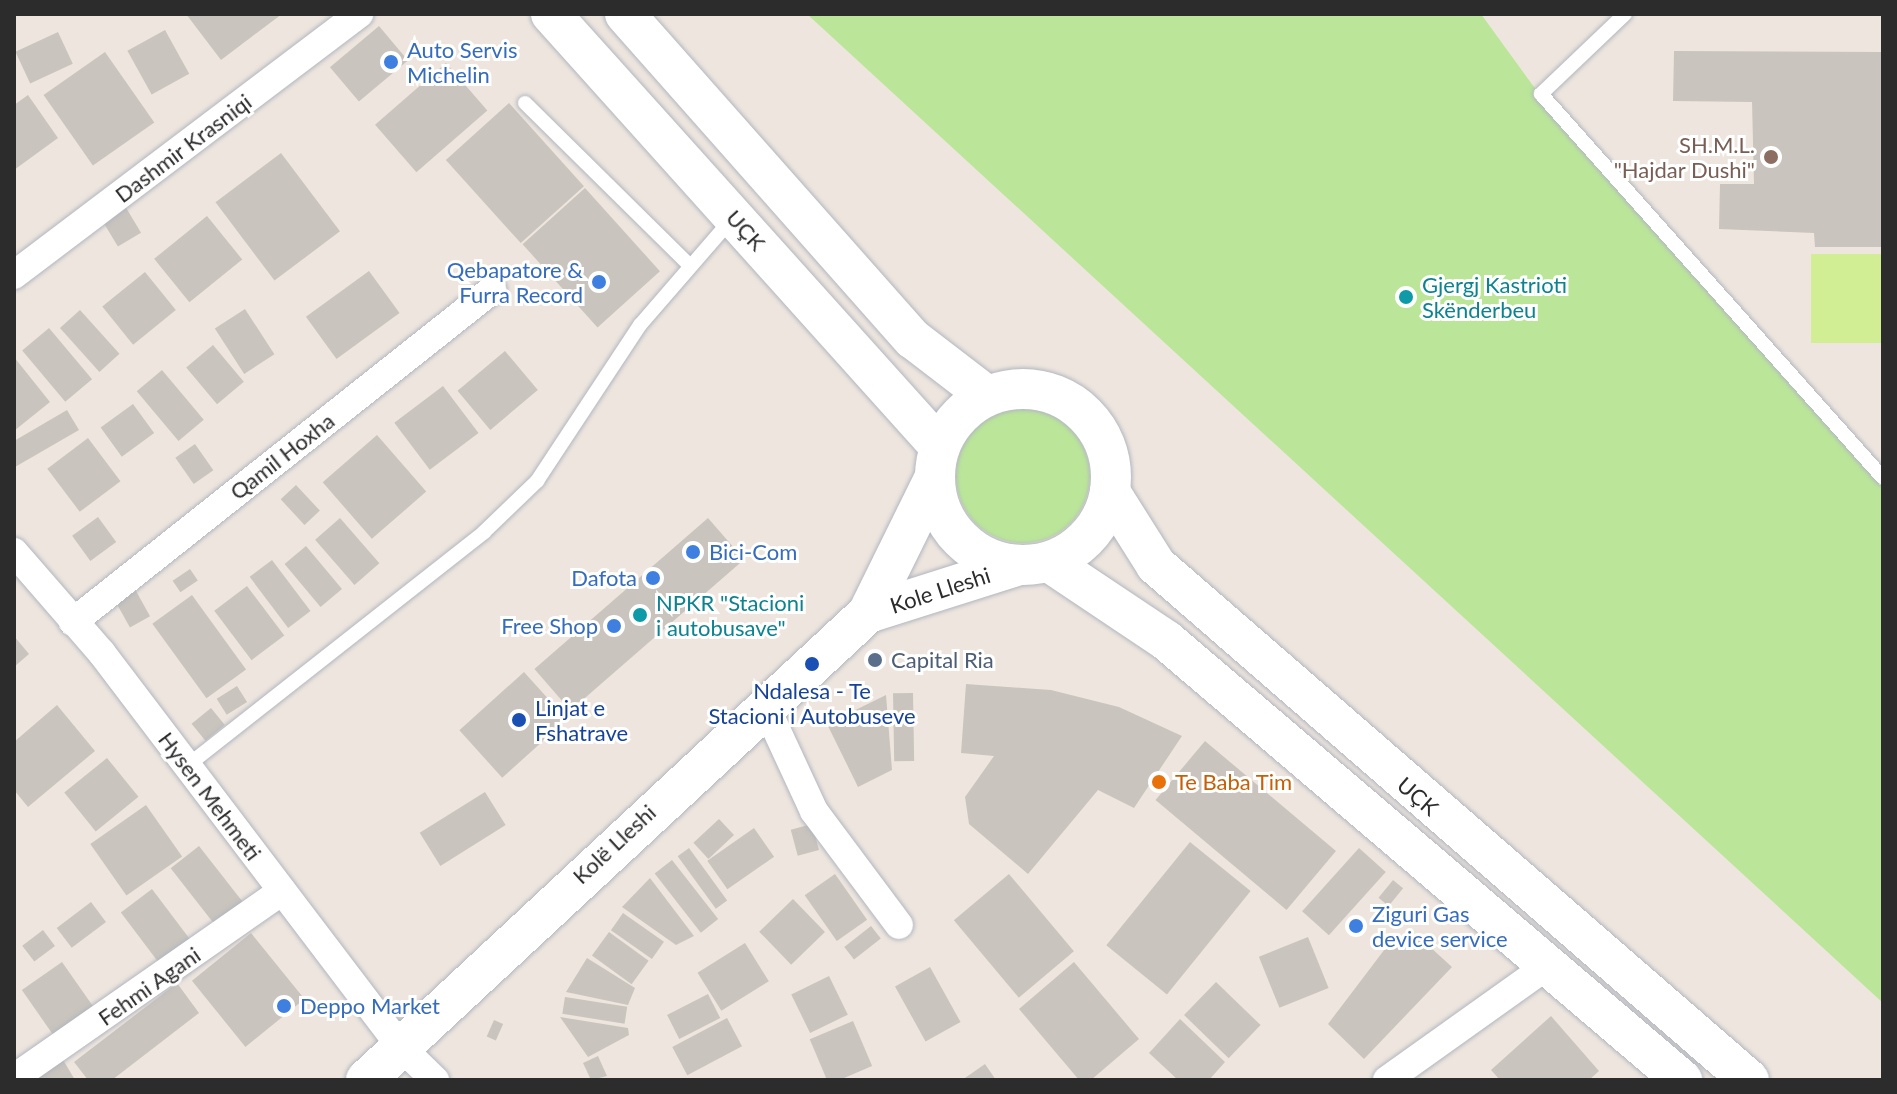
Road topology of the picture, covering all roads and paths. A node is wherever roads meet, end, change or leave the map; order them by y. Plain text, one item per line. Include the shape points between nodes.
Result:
1 (551, 14) edge
2 (625, 14) edge
3 (1625, 14) edge
4 (363, 17) edge
5 (525, 103) dead end
6 (734, 217) junction
7 (689, 265) junction
8 (14, 275) edge
9 (492, 290) dead end
10 (986, 395) junction
11 (937, 463) junction
12 (1883, 478) edge
13 (1110, 492) junction
14 (14, 552) edge
15 (1033, 564) junction
16 (868, 613) junction
17 (73, 622) junction
18 (764, 703) junction
19 (187, 766) junction
20 (282, 891) junction
21 (899, 925) dead end
22 (1547, 966) junction
23 (400, 1046) junction
24 (14, 1078) edge
25 (366, 1080) edge
26 (435, 1080) edge
27 (1387, 1080) edge
28 (1682, 1080) edge
29 (1749, 1080) edge

1 - 6 street, UÇK
2 - 10 street via 913,339
3 - 12 lane via 1541,94
4 - 8 street, Dashmir Krasniqi
5 - 7 lane
6 - 7 lane
6 - 11 street, UÇK
7 - 19 lane via 537,481 484,532
9 - 17 street, Qamil Hoxha
10 - 11 street via 956,419
10 - 13 street, UÇK via 1045,391 1075,405 1105,449
11 - 15 street, UÇK via 941,511 959,538 985,558
11 - 16 street, Kole Lleshi
13 - 15 street, UÇK via 1099,523 1078,547
13 - 29 street, UÇK via 1156,565
14 - 17 street, Hysen Mehmeti
15 - 16 street, Kole Lleshi
15 - 22 street, UÇK via 1167,641
16 - 18 street, Kolë Lleshi
17 - 19 street, Hysen Mehmeti
18 - 21 street via 814,811
18 - 23 street, Kolë Lleshi
19 - 20 street, Hysen Mehmeti
20 - 23 street, Hysen Mehmeti
20 - 24 street, Fehmi Agani
22 - 27 street
22 - 28 street, UÇK
23 - 25 street, Kolë Lleshi
23 - 26 street, Hysen Mehmeti

